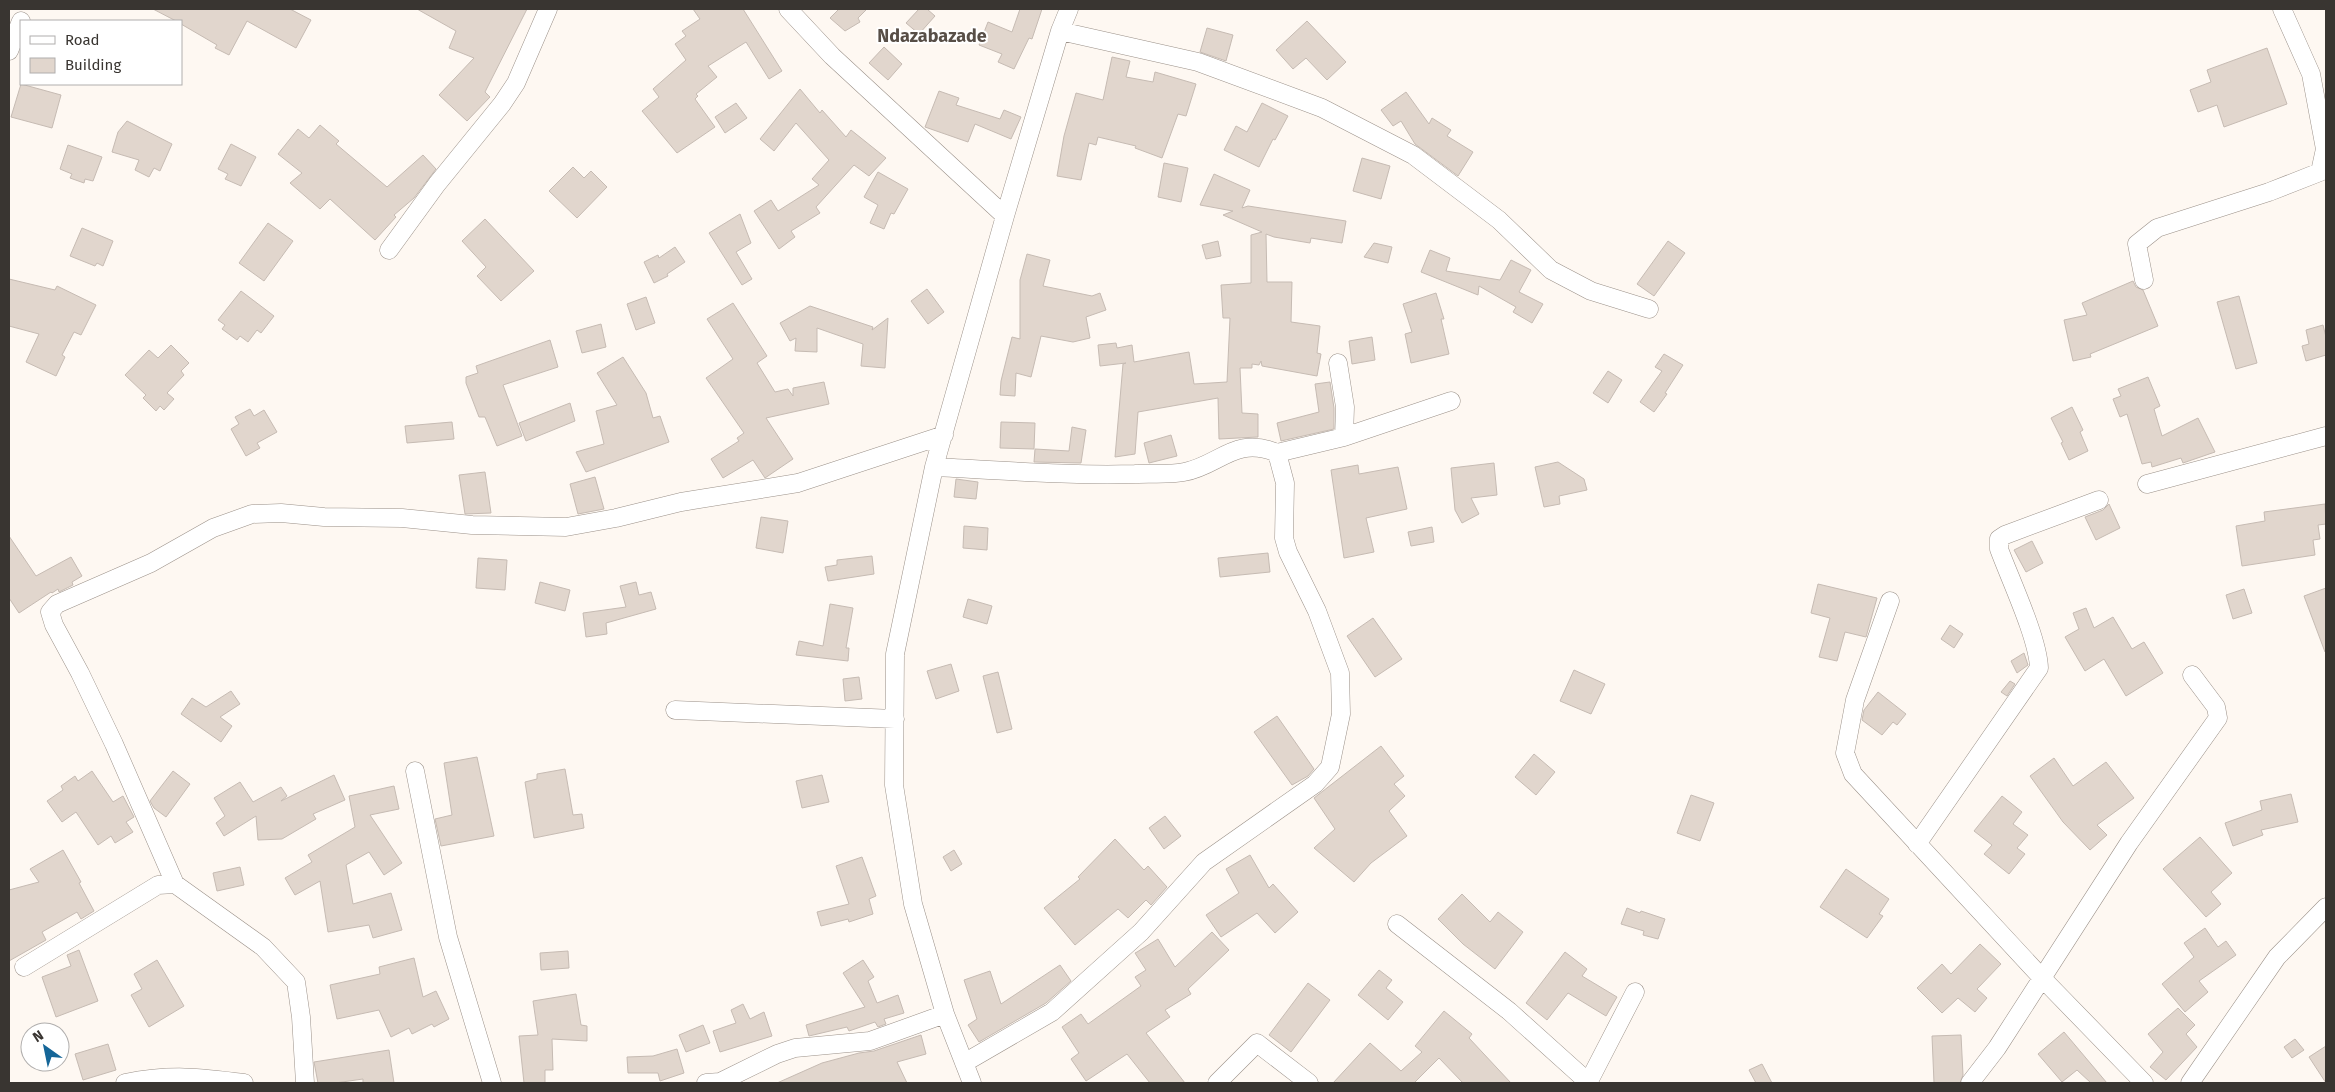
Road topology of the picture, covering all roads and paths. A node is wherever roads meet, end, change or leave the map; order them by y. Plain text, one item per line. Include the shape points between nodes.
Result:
1 (548, 9) edge
2 (788, 9) edge
3 (1069, 9) edge
4 (2282, 9) edge
5 (20, 24) edge
6 (1060, 31) junction
7 (9, 51) edge
8 (1005, 216) junction
9 (389, 250) dead end
10 (2144, 280) dead end
11 (1649, 309) dead end
12 (1338, 362) dead end
13 (1451, 401) dead end
14 (944, 435) junction
15 (2326, 436) edge
16 (1344, 437) junction
17 (1277, 453) junction
18 (934, 467) junction
19 (2147, 484) dead end
20 (2099, 500) dead end
21 (1890, 601) dead end
22 (2192, 675) dead end
23 (675, 710) dead end
24 (894, 719) junction
25 (415, 771) dead end
26 (1917, 844) junction
27 (175, 884) junction
28 (2326, 909) edge
29 (1397, 924) dead end
30 (24, 967) dead end
31 (2042, 978) junction
32 (1635, 992) dead end
33 (945, 1014) junction
34 (964, 1063) junction
35 (1588, 1082) edge
36 (125, 1083) edge
37 (244, 1083) edge
38 (305, 1083) edge
39 (492, 1083) edge
40 (706, 1083) edge
41 (972, 1083) edge
42 (1216, 1083) edge
43 (1309, 1083) edge
44 (1970, 1083) edge
45 (2144, 1083) edge
46 (2190, 1083) edge

1 - 9 street via 516,83
2 - 8 street via 832,56
3 - 6 street
4 - 10 street via 2310,74 2325,149 2320,172 2157,228 2137,244
5 - 7 street
6 - 8 street
6 - 11 street via 1198,62 1322,108 1413,155 1499,220 1551,270 1591,291
8 - 14 street
12 - 16 street
13 - 16 street
14 - 18 street
14 - 27 street via 798,483 673,504 566,527 252,514 213,528 151,563 57,604 50,612 54,625 109,735
15 - 19 street
16 - 17 street
17 - 18 street via 1251,448 1225,453 1185,472 1067,473
17 - 34 street via 1285,483 1284,538 1288,552 1317,611 1340,672 1341,714 1330,767 1315,784 1204,862 1141,932 1052,1012
18 - 24 street via 895,654
20 - 26 street via 1999,540 1999,549 2033,639 2039,668
21 - 26 street via 1855,700 1845,753 1853,774
22 - 31 street via 2216,707 2218,718 2129,843
23 - 24 street
24 - 33 street via 894,785 913,904
25 - 39 street via 448,937
26 - 31 street
27 - 30 street via 158,885
27 - 38 street via 263,947 296,982
28 - 46 street via 2277,957
29 - 35 street via 1509,1011
31 - 44 street
31 - 45 street
32 - 35 street
33 - 34 street
33 - 40 street via 870,1041 795,1048 720,1082
34 - 41 street
36 - 37 street via 155,1077 195,1076
42 - 43 street via 1258,1042

